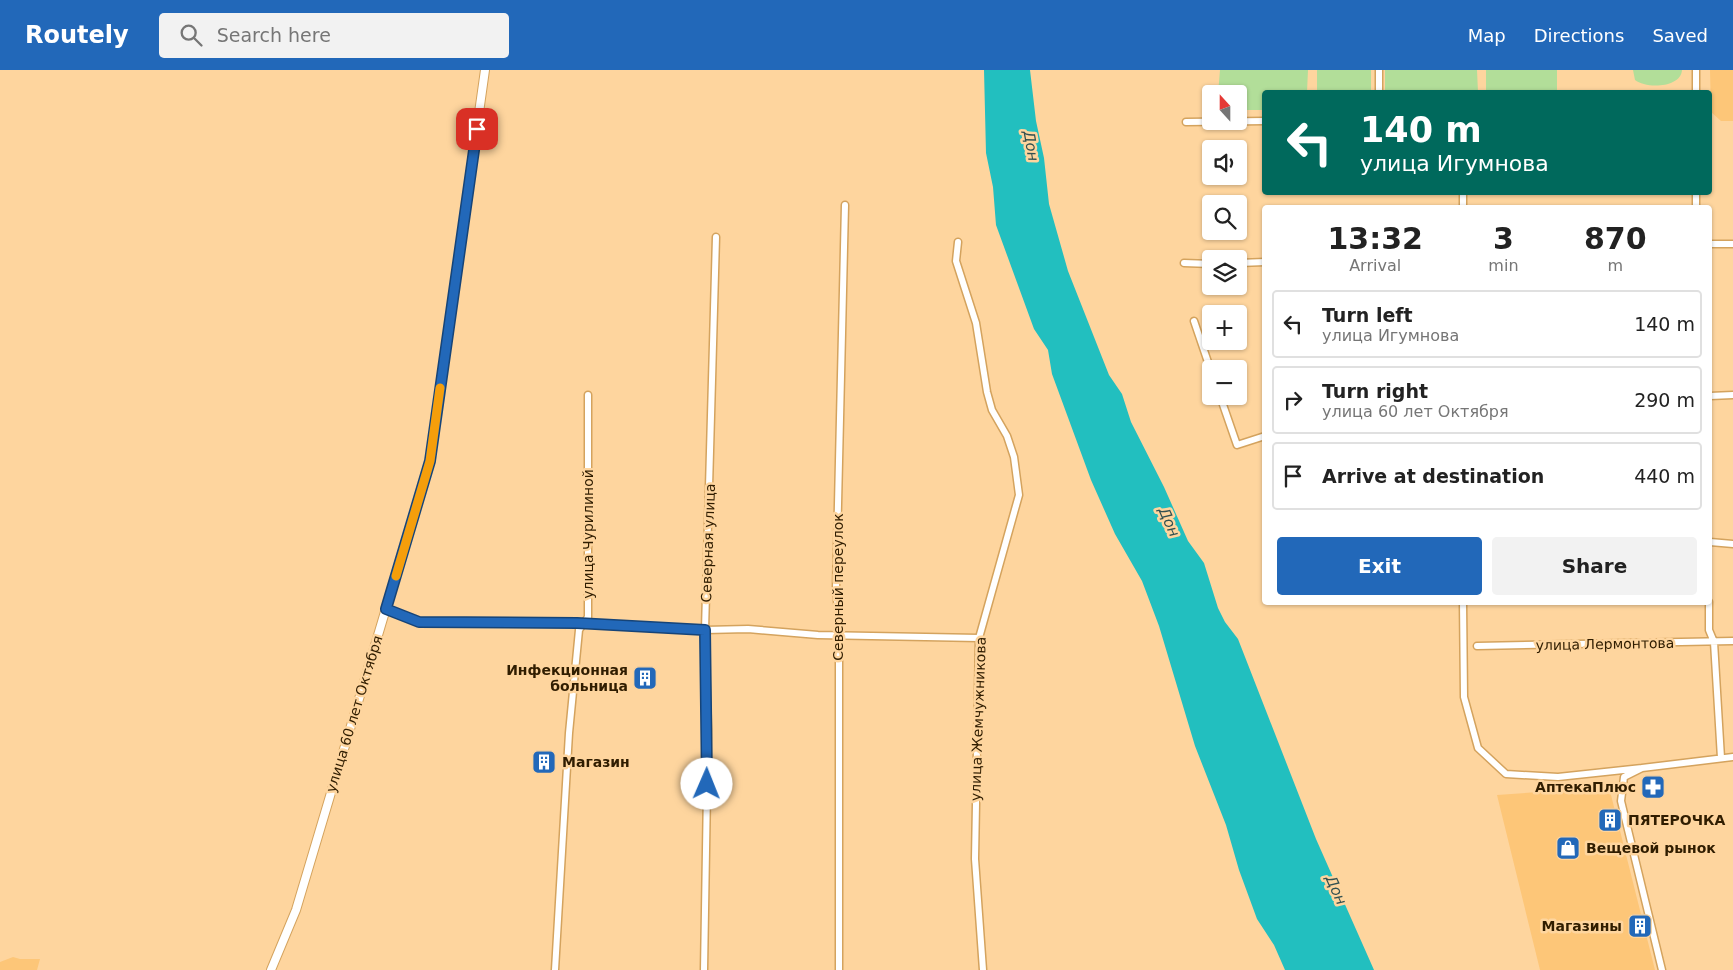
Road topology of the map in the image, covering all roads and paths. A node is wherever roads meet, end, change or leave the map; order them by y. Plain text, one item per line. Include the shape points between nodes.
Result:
1 (485, 70) edge
2 (1379, 70) edge
3 (1696, 70) edge
4 (1379, 90) edge
5 (1696, 90) edge
6 (1262, 121) edge
7 (1186, 122) dead end
8 (845, 205) dead end
9 (716, 237) dead end
10 (958, 242) dead end
11 (1712, 244) edge
12 (1733, 244) edge
13 (1262, 262) edge
14 (1184, 263) dead end
15 (1247, 263) edge
16 (1202, 264) edge
17 (1194, 321) dead end
18 (1207, 360) edge
19 (588, 394) dead end
20 (1733, 395) edge
21 (1712, 396) edge
22 (1223, 405) edge
23 (1262, 437) edge
24 (1712, 542) edge
25 (1733, 544) edge
26 (1463, 605) edge
27 (1708, 605) edge
28 (386, 609) junction
29 (584, 624) junction
30 (705, 630) junction
31 (839, 635) junction
32 (978, 638) junction
33 (1733, 641) edge
34 (1714, 642) junction
35 (1477, 646) dead end
36 (1721, 758) junction
37 (1733, 758) edge
38 (1642, 768) junction
39 (271, 970) edge
40 (554, 970) edge
41 (704, 970) edge
42 (839, 970) edge
43 (983, 970) edge
44 (1662, 970) edge

1 - 28 street, улица 60 лет Октября via 430,461
2 - 4 street
3 - 5 street
6 - 7 street
8 - 31 street, Северный переулок via 836,588
9 - 30 street, Северная улица
10 - 32 street, улица Жемчужникова via 956,261 976,323 987,392 1014,457 1019,495
11 - 12 street
13 - 15 street
14 - 16 street
17 - 18 street
19 - 29 street, улица Чурилиной via 588,617
20 - 21 street
22 - 23 street via 1237,444
24 - 25 street
26 - 38 street via 1464,697 1478,748 1506,774 1558,777
27 - 34 street via 1709,630
28 - 29 street via 419,622
28 - 39 street, улица 60 лет Октября via 296,910
29 - 30 street
29 - 40 street, улица Чурилиной via 579,630 569,733
30 - 31 street via 748,629
30 - 41 street, Северная улица via 708,730
31 - 32 street
31 - 42 street, Северный переулок
32 - 43 street, улица Жемчужникова via 975,859
33 - 34 street, улица Лермонтова
34 - 35 street, улица Лермонтова
34 - 36 street
36 - 37 street
36 - 38 street
38 - 44 street via 1624,777 1621,801

